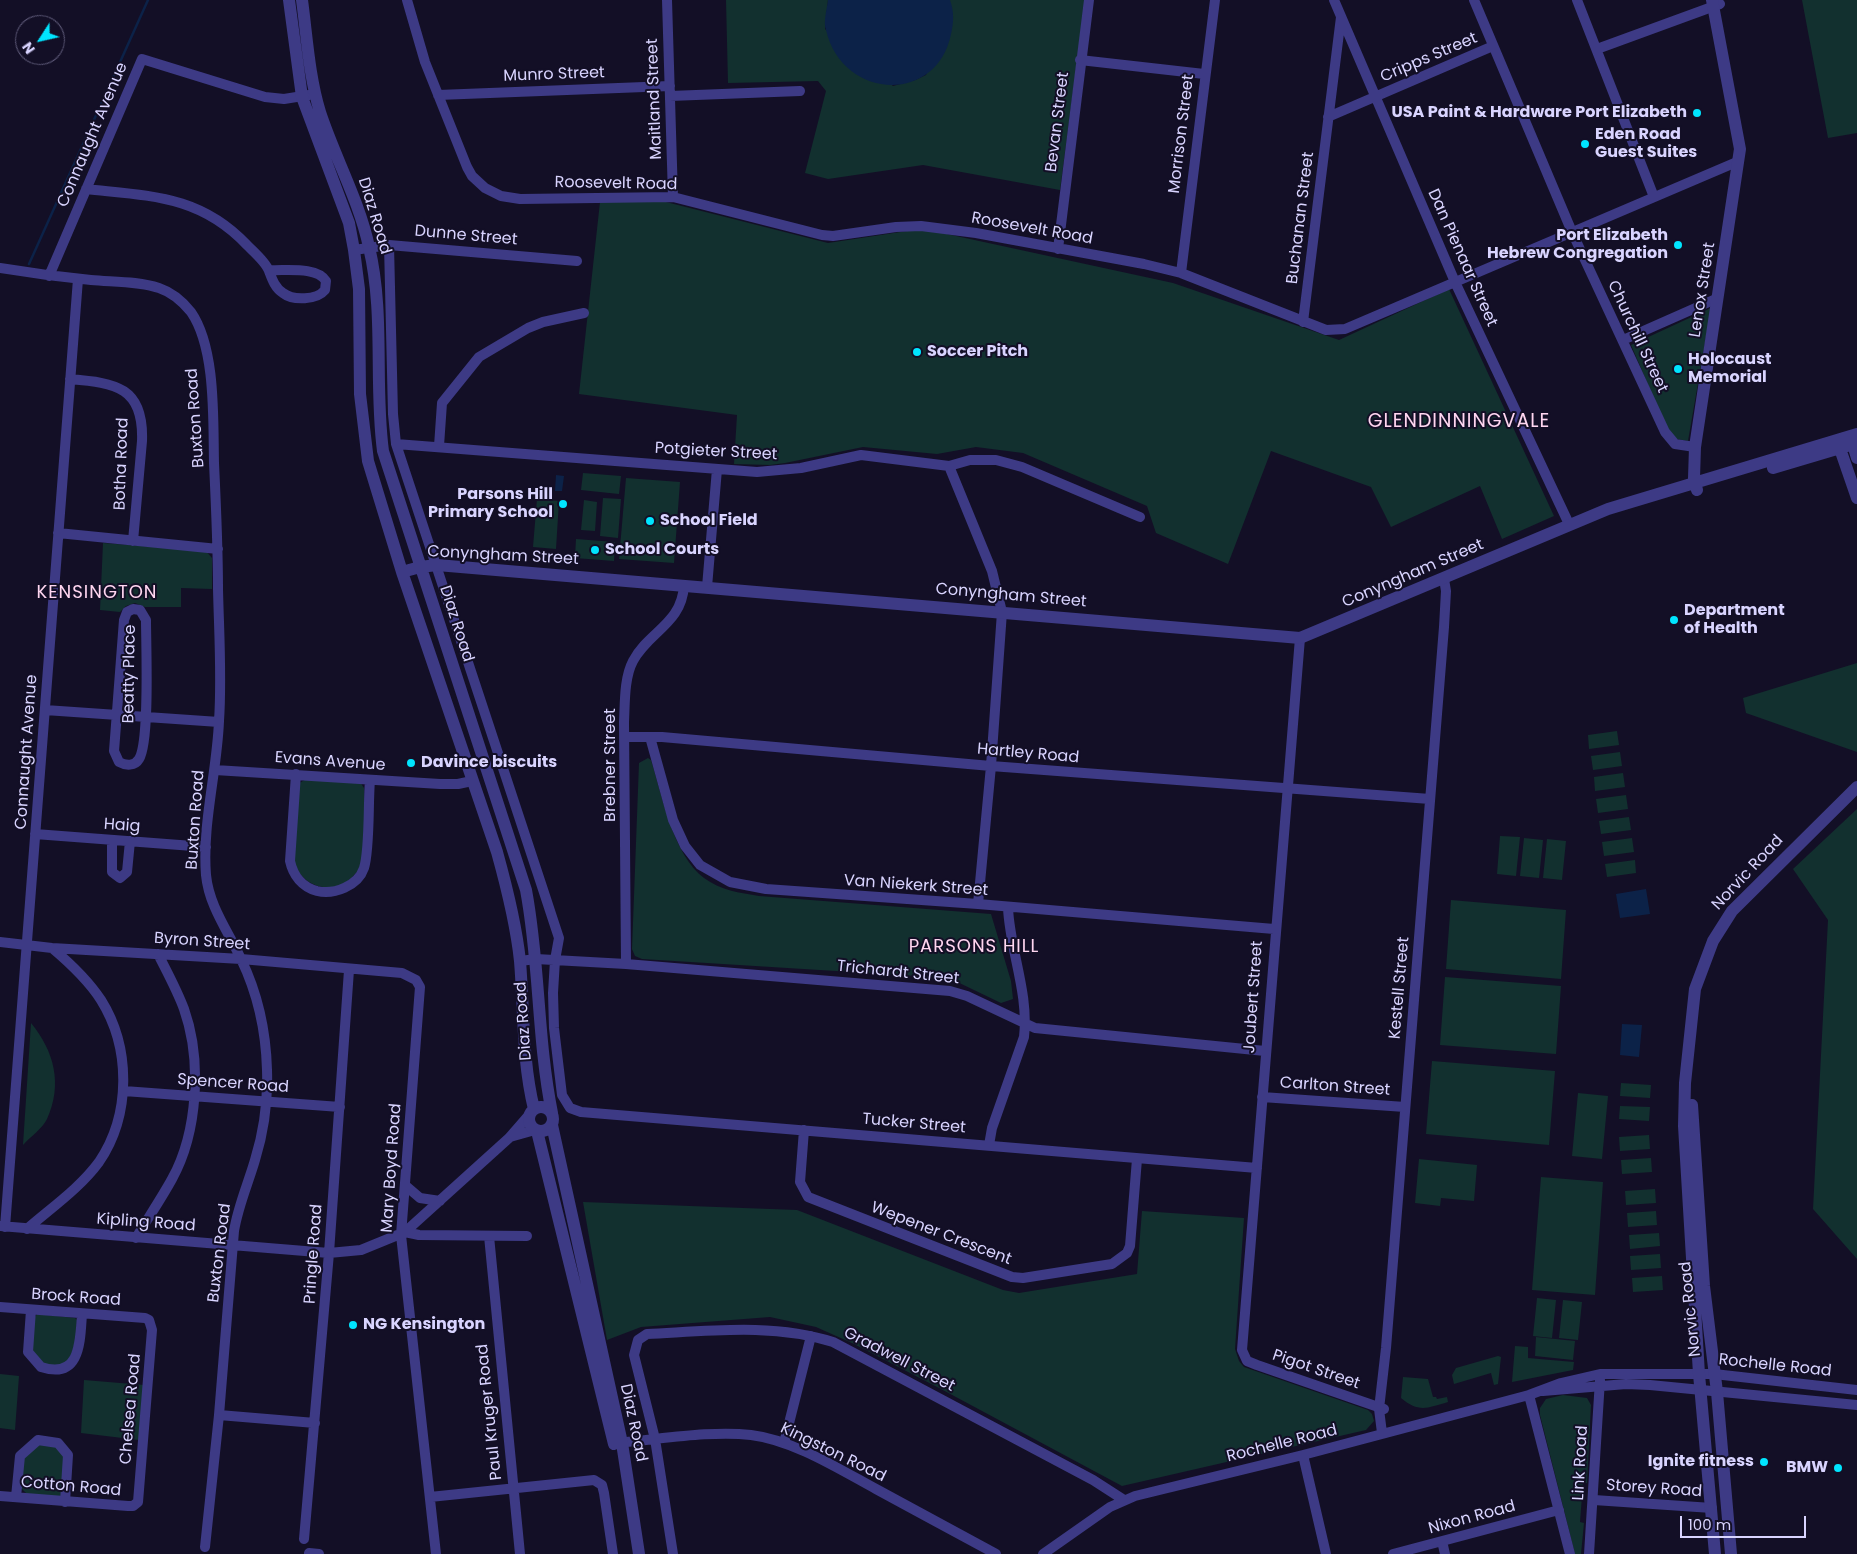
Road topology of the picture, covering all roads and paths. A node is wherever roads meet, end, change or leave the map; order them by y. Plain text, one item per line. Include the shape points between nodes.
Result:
1 (288, 0) edge
2 (302, 0) edge
3 (407, 0) edge
4 (667, 0) edge
5 (1088, 0) edge
6 (1214, 0) edge
7 (1334, 0) edge
8 (1474, 0) edge
9 (1577, 0) edge
10 (1716, 2) edge
11 (1342, 16) junction
12 (1493, 46) junction
13 (1597, 49) junction
14 (1080, 60) junction
15 (1204, 74) junction
16 (670, 91) junction
17 (800, 91) dead end
18 (315, 94) junction
19 (438, 94) junction
20 (302, 97) junction
21 (1376, 97) junction
22 (1328, 117) junction
23 (1739, 161) junction
24 (86, 189) junction
25 (673, 197) junction
26 (1654, 197) junction
27 (1572, 232) junction
28 (389, 245) junction
29 (370, 247) junction
30 (1058, 249) junction
31 (354, 250) junction
32 (577, 261) dead end
33 (0, 268) edge
34 (269, 270) junction
35 (1181, 273) junction
36 (49, 276) junction
37 (78, 279) junction
38 (1455, 282) junction
39 (1718, 298) junction
40 (584, 313) dead end
41 (1303, 322) junction
42 (1623, 340) junction
43 (70, 379) junction
44 (1854, 440) edge
45 (396, 444) junction
46 (1839, 444) junction
47 (439, 446) junction
48 (1695, 447) junction
49 (1857, 458) edge
50 (949, 466) junction
51 (717, 469) junction
52 (1700, 482) junction
53 (1857, 498) edge
54 (1140, 516) dead end
55 (1569, 524) junction
56 (58, 533) junction
57 (133, 540) junction
58 (218, 549) junction
59 (437, 565) junction
60 (420, 567) junction
61 (402, 572) junction
62 (1444, 579) junction
63 (684, 586) junction
64 (707, 587) junction
65 (1002, 612) junction
66 (1300, 638) junction
67 (45, 710) junction
68 (116, 716) junction
69 (146, 717) junction
70 (219, 722) junction
71 (625, 737) junction
72 (650, 737) junction
73 (991, 766) junction
74 (215, 770) junction
75 (296, 774) junction
76 (370, 780) junction
77 (472, 781) junction
78 (1857, 787) edge
79 (1288, 790) junction
80 (1430, 799) junction
81 (35, 834) junction
82 (112, 840) junction
83 (130, 841) junction
84 (206, 847) junction
85 (978, 904) junction
86 (1008, 908) junction
87 (1274, 929) junction
88 (0, 942) edge
89 (27, 944) junction
90 (52, 948) junction
91 (158, 954) junction
92 (241, 959) junction
93 (536, 959) junction
94 (555, 960) junction
95 (520, 961) junction
96 (626, 964) junction
97 (349, 970) junction
98 (402, 973) joint
99 (1026, 1025) junction
100 (1265, 1051) junction
101 (1688, 1060) junction
102 (124, 1091) junction
103 (194, 1096) junction
104 (1262, 1096) junction
105 (266, 1102) junction
106 (340, 1107) junction
107 (1405, 1107) junction
108 (570, 1108) joint
109 (532, 1112) junction
110 (552, 1119) junction
111 (804, 1130) junction
112 (532, 1131) junction
113 (509, 1138) junction
114 (989, 1145) junction
115 (1137, 1159) junction
116 (1257, 1168) junction
117 (406, 1186) junction
118 (440, 1201) junction
119 (3, 1227) edge
120 (27, 1229) junction
121 (403, 1233) junction
122 (489, 1236) junction
123 (527, 1236) dead end
124 (136, 1238) junction
125 (232, 1245) junction
126 (330, 1253) junction
127 (0, 1307) edge
128 (31, 1310) junction
129 (82, 1314) junction
130 (149, 1320) joint
131 (811, 1336) junction
132 (638, 1340) joint
133 (1245, 1358) joint
134 (1600, 1374) junction
135 (1699, 1374) junction
136 (1714, 1374) junction
137 (1600, 1386) junction
138 (1857, 1390) edge
139 (1542, 1391) junction
140 (1701, 1391) junction
141 (1717, 1392) junction
142 (1529, 1395) junction
143 (1382, 1405) junction
144 (1857, 1405) edge
145 (219, 1415) junction
146 (315, 1424) junction
147 (1386, 1432) junction
148 (655, 1439) junction
149 (618, 1443) junction
150 (784, 1443) junction
151 (1303, 1455) junction
152 (513, 1489) junction
153 (0, 1496) edge
154 (16, 1497) junction
155 (430, 1497) junction
156 (1124, 1500) junction
157 (1594, 1500) junction
158 (65, 1502) junction
159 (138, 1502) joint
160 (1712, 1508) junction
161 (1559, 1510) junction
162 (304, 1539) dead end
163 (1442, 1542) junction
164 (205, 1547) dead end
165 (436, 1554) edge
166 (520, 1554) edge
167 (613, 1554) edge
168 (631, 1554) edge
169 (639, 1554) edge
170 (673, 1554) edge
171 (996, 1554) edge
172 (1043, 1554) edge
173 (1326, 1554) edge
174 (1393, 1554) edge
175 (1445, 1554) edge
176 (1570, 1554) edge
177 (1589, 1554) edge
178 (1716, 1554) edge
179 (1731, 1554) edge

1 - 20 street, Diaz Road
2 - 18 street, Diaz Road
3 - 19 street, Roosevelt Road
4 - 16 street, Maitland Street
5 - 14 street, Bevan Street
6 - 15 street, Morrison Street
7 - 11 street, Dan Pienaar Street
8 - 12 street, Churchill Street
9 - 13 street
10 - 13 street
10 - 23 street, Lenox Street via 1729,95 1740,142
11 - 21 street, Dan Pienaar Street
11 - 22 street, Buchanan Street
12 - 21 street, Cripps Street
12 - 27 street, Churchill Street
13 - 26 street
14 - 15 street
14 - 30 street, Bevan Street
15 - 35 street, Morrison Street
16 - 17 street, Munro Street
16 - 19 street, Munro Street
16 - 25 street, Maitland Street
18 - 20 street, Connaught Avenue
18 - 29 street, Diaz Road
19 - 25 street, Roosevelt Road via 472,176 501,196 520,199
20 - 24 street, Connaught Avenue via 265,97 142,59
20 - 31 street, Diaz Road via 349,224
21 - 22 street
21 - 38 street, Dan Pienaar Street
22 - 41 street, Buchanan Street
23 - 26 street, Roosevelt Road
23 - 39 street, Lenox Street
24 - 34 street via 149,195 188,204 230,229
24 - 36 street, Connaught Avenue
25 - 30 street, Roosevelt Road via 822,235 921,226
26 - 27 street, Roosevelt Road
27 - 38 street, Roosevelt Road
27 - 42 street, Churchill Street
28 - 29 street, Dunne Street
28 - 32 street, Dunne Street
28 - 45 street, Diaz Road via 392,414
29 - 31 street, Dunne Street
29 - 60 street, Diaz Road via 376,290 383,451
30 - 35 street, Roosevelt Road
31 - 61 street, Diaz Road via 359,289 360,394 365,442 372,477
33 - 36 street, Buxton Road
34 - 34 street via 274,284 288,296 314,297 325,290 326,282 321,275
35 - 41 street, Roosevelt Road
36 - 37 street, Buxton Road
37 - 43 street, Connaught Avenue
37 - 58 street, Buxton Road via 139,283 162,289 185,305 196,320 204,343 210,385
38 - 41 street, Roosevelt Road via 1345,329 1326,330
38 - 55 street, Dan Pienaar Street
39 - 42 street
39 - 48 street, Lenox Street
40 - 47 street via 528,328 479,358 442,403
42 - 48 street, Churchill Street via 1669,439 1675,444
43 - 56 street, Connaught Avenue
43 - 57 street, Botha Road via 115,386 131,395 139,410 142,441
44 - 46 street, Conyngham Street
44 - 49 street
45 - 47 street, Potgieter Street
45 - 59 street, Diaz Road
46 - 52 street, Conyngham Street
46 - 53 street
47 - 51 street, Potgieter Street
48 - 52 street, Lenox Street
50 - 51 street, Potgieter Street via 870,454 787,470
50 - 54 street, Potgieter Street via 983,459 1009,462
50 - 65 street via 992,571
51 - 64 street
52 - 55 street, Conyngham Street via 1615,506
55 - 62 street, Conyngham Street
56 - 57 street
56 - 67 street, Connaught Avenue
57 - 58 street
58 - 70 street, Buxton Road
59 - 60 street, Conyngham Street
59 - 63 street, Conyngham Street
59 - 94 street, Diaz Road via 557,931 559,945
60 - 61 street, Conyngham Street
60 - 93 street, Diaz Road via 520,868
61 - 77 street, Diaz Road
62 - 66 street, Conyngham Street
62 - 80 street, Kestell Street via 1444,627
63 - 64 street, Conyngham Street
63 - 71 street, Brebner Street via 683,603 677,612 632,662 624,707
64 - 65 street, Conyngham Street
65 - 66 street, Conyngham Street
65 - 73 street
66 - 79 street, Joubert Street
67 - 68 street
67 - 81 street, Connaught Avenue
68 - 69 street
68 - 69 street, Beatty Place via 114,755 119,762 128,765 136,763 140,757
68 - 69 street, Beatty Place via 124,620 127,612 136,609 143,612 146,620
69 - 70 street
70 - 74 street, Buxton Road
71 - 72 street, Hartley Road
71 - 96 street, Brebner Street
72 - 73 street, Hartley Road
72 - 85 street, Van Niekerk Street via 678,834 692,856 718,877 766,889
73 - 79 street, Hartley Road
73 - 85 street
74 - 75 street, Evans Avenue
74 - 84 street, Buxton Road
75 - 76 street, Evans Avenue
75 - 76 street via 289,850 292,869 302,883 322,892 350,885 364,869
76 - 77 street, Evans Avenue via 458,784
77 - 95 street, Diaz Road via 510,896
78 - 101 street, Norvic Road via 1741,900 1719,929 1695,989
79 - 80 street, Hartley Road
79 - 87 street, Joubert Street
80 - 107 street, Kestell Street
81 - 82 street, Haig
81 - 89 street, Connaught Avenue
82 - 83 street, Haig
82 - 83 street via 112,872 120,878 127,872
83 - 84 street, Haig
84 - 92 street, Buxton Road via 206,876 213,903
85 - 86 street, Van Niekerk Street
86 - 87 street, Van Niekerk Street
86 - 99 street via 1009,932
87 - 100 street, Joubert Street
88 - 89 street, Byron Street
89 - 90 street, Byron Street
89 - 119 street, Connaught Avenue
90 - 91 street, Byron Street
90 - 102 street via 91,986 110,1016 122,1058
91 - 92 street, Byron Street
91 - 103 street via 187,1018
92 - 97 street, Byron Street
92 - 105 street, Buxton Road via 262,1024 267,1069
93 - 94 street, Trichardt Street
93 - 95 street, Trichardt Street
93 - 110 street, Diaz Road via 541,1054
94 - 96 street, Trichardt Street
94 - 108 street, Diaz Road via 554,1028 562,1094
95 - 109 street, Diaz Road via 526,1069
96 - 99 street, Trichardt Street via 950,991 968,996
97 - 98 street, Byron Street
97 - 106 street, Pringle Road
98 - 117 street, Mary Boyd Road via 415,978 420,987
99 - 100 street, Trichardt Street via 1044,1030
99 - 114 street
100 - 104 street, Joubert Street
101 - 135 street, Norvic Road via 1684,1126
101 - 136 street, Norvic Road via 1704,1286
102 - 103 street, Spencer Road
102 - 120 street via 114,1133 99,1162 76,1187
103 - 105 street, Spencer Road
103 - 124 street via 191,1125 180,1162
104 - 107 street, Carlton Street
104 - 116 street, Joubert Street
105 - 106 street, Spencer Road
105 - 125 street, Buxton Road via 255,1161 237,1211
106 - 126 street, Pringle Road
107 - 143 street, Kestell Street
108 - 111 street, Tucker Street via 581,1112
109 - 110 street via 542,1106
109 - 112 street
109 - 113 street, Kipling Road
110 - 112 street via 548,1130
110 - 149 street, Diaz Road
111 - 114 street, Tucker Street
111 - 115 street, Wepener Crescent via 800,1182 808,1197 1012,1277 1023,1278 1112,1264 1127,1253
112 - 113 street, Kipling Road
112 - 149 street, Diaz Road via 542,1148
113 - 118 street, Kipling Road
114 - 115 street, Tucker Street
115 - 116 street, Tucker Street
116 - 133 street, Joubert Street via 1242,1347
117 - 118 street via 420,1198
117 - 121 street, Mary Boyd Road
118 - 121 street, Kipling Road
119 - 120 street, Kipling Road
120 - 124 street, Kipling Road
121 - 122 street, Kipling Road
121 - 126 street, Kipling Road via 361,1250
121 - 155 street, Mary Boyd Road
122 - 123 street, Kipling Road
122 - 152 street, Paul Kruger Road
124 - 125 street, Kipling Road
125 - 126 street, Kipling Road
125 - 145 street, Buxton Road
126 - 146 street, Pringle Road
127 - 128 street, Brock Road
128 - 129 street, Brock Road
128 - 129 street via 28,1352 41,1367 57,1370 65,1368 78,1355
129 - 130 street, Brock Road
130 - 159 street, Chelsea Road via 152,1330
131 - 132 street, Gradwell Street via 779,1330 688,1332 648,1334
131 - 150 street
131 - 156 street, Gradwell Street via 833,1342 870,1360 1093,1480
132 - 148 street, Diaz Road via 634,1355
133 - 143 street, Pigot Street via 1257,1365
134 - 135 street, Rochelle Road
134 - 137 street, Link Road
134 - 139 street, Rochelle Road via 1561,1382
135 - 136 street, Rochelle Road
135 - 140 street, Norvic Road
136 - 138 street, Rochelle Road
136 - 141 street, Norvic Road
137 - 139 street, Rochelle Road
137 - 140 street, Rochelle Road via 1650,1384
137 - 157 street, Link Road
139 - 142 street, Rochelle Road
140 - 141 street, Rochelle Road
140 - 160 street, Norvic Road
141 - 144 street, Rochelle Road
141 - 179 street, Norvic Road
142 - 147 street, Rochelle Road
142 - 161 street
143 - 147 street, Kestell Street
145 - 146 street
145 - 164 street, Buxton Road
146 - 162 street, Pringle Road
147 - 151 street, Rochelle Road
148 - 149 street, Kingston Road
148 - 150 street, Kingston Road via 750,1435
148 - 170 street, Diaz Road
149 - 168 street, Diaz Road
149 - 169 street, Diaz Road
150 - 171 street, Kingston Road
151 - 156 street, Rochelle Road
151 - 173 street
152 - 155 street
152 - 166 street, Paul Kruger Road
152 - 167 street via 597,1481 604,1493
153 - 154 street, Cotton Road
154 - 158 street, Cotton Road
154 - 158 street via 20,1456 38,1440 58,1443 68,1455
155 - 165 street, Mary Boyd Road
156 - 172 street, Rochelle Road
157 - 160 street, Storey Road
157 - 177 street, Link Road
158 - 159 street, Cotton Road via 133,1506
160 - 178 street, Norvic Road
161 - 163 street, Nixon Road
161 - 176 street
163 - 174 street, Nixon Road
163 - 175 street

